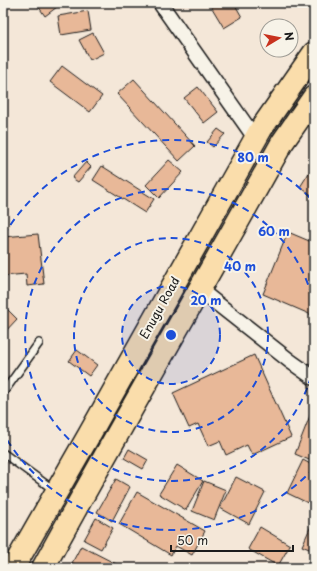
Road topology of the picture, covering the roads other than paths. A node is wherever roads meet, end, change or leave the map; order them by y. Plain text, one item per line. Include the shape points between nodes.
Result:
1 (160, 3) edge
2 (314, 53) edge
3 (314, 97) edge
4 (255, 138) junction
5 (200, 290) junction
6 (39, 343) dead end
7 (314, 378) edge
8 (3, 393) edge
9 (3, 453) edge
10 (56, 492) junction
11 (13, 568) edge
12 (44, 568) edge

1 - 4 street
2 - 4 main road, Enugu Road
3 - 5 main road via 282,143
4 - 10 main road, Enugu Road
5 - 7 street
5 - 12 main road
6 - 8 lane
9 - 10 lane
10 - 11 main road, Enugu Road

